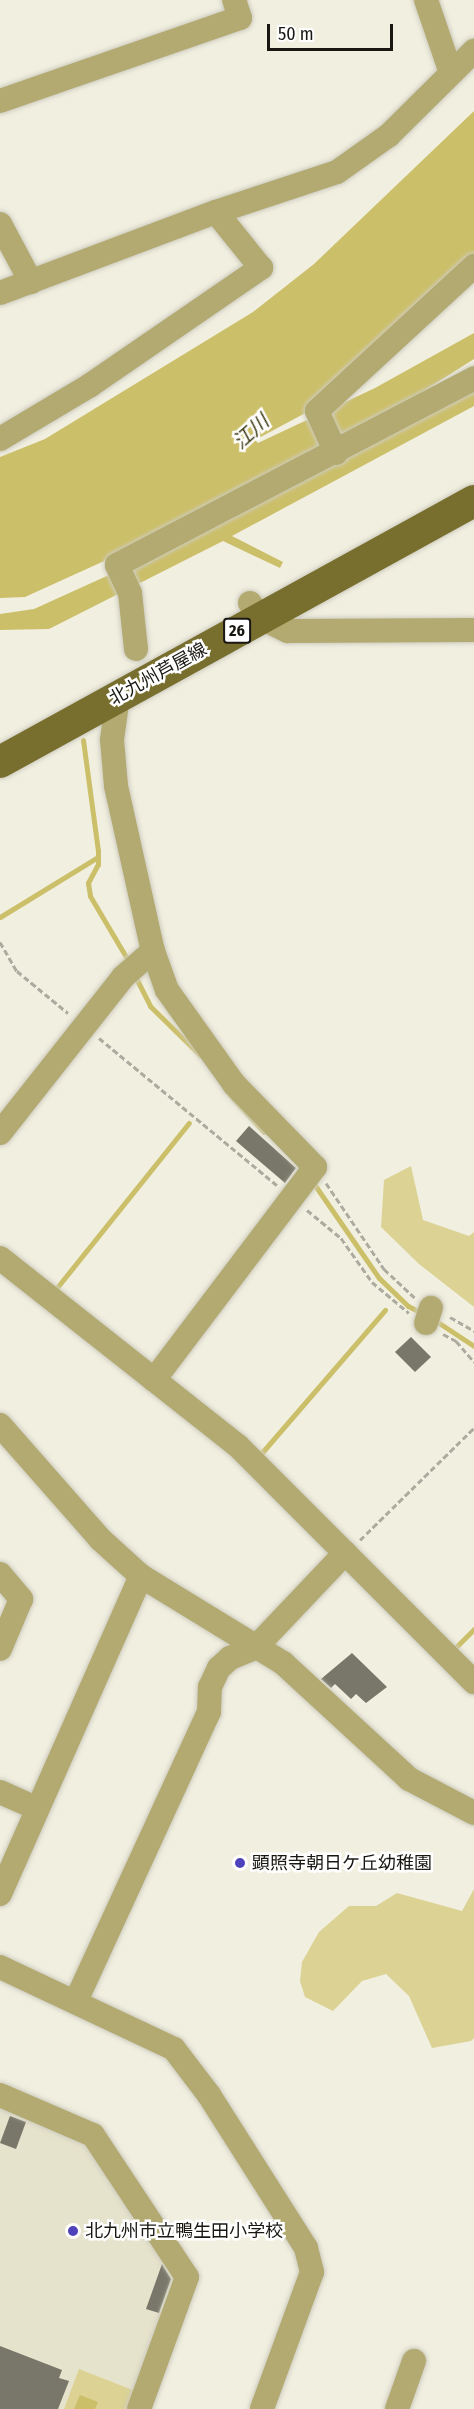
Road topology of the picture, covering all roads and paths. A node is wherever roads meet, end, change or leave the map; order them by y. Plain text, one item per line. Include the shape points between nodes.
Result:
1 (234, 0) edge
2 (426, 0) edge
3 (474, 51) edge
4 (451, 73) junction
5 (0, 101) edge
6 (216, 212) junction
7 (0, 224) edge
8 (474, 266) edge
9 (31, 282) junction
10 (0, 293) edge
11 (474, 378) edge
12 (0, 439) edge
13 (336, 453) junction
14 (474, 482) edge
15 (474, 501) edge
16 (255, 610) junction
17 (474, 630) edge
18 (136, 648) dead end
19 (118, 696) junction
20 (0, 743) edge
21 (0, 762) edge
22 (0, 942) edge
23 (153, 951) junction
24 (84, 1027) junction
25 (0, 1133) edge
26 (315, 1167) junction
27 (294, 1198) junction
28 (0, 1257) edge
29 (428, 1316) junction
30 (474, 1331) edge
31 (474, 1362) edge
32 (154, 1380) junction
33 (0, 1425) edge
34 (474, 1428) edge
35 (345, 1553) junction
36 (0, 1574) edge
37 (141, 1575) junction
38 (255, 1648) junction
39 (0, 1649) edge
40 (474, 1682) edge
41 (0, 1792) edge
42 (36, 1808) junction
43 (474, 1813) edge
44 (0, 1894) edge
45 (0, 1967) edge
46 (76, 2001) junction
47 (0, 2095) edge
48 (414, 2361) dead end
49 (269, 2407) edge
50 (139, 2409) edge
51 (397, 2409) edge

1 - 5 street via 240,18
2 - 4 street
3 - 4 street
4 - 6 street via 389,135 337,172
6 - 9 street
6 - 12 street via 261,268 89,386
7 - 9 street
8 - 13 street via 317,411
9 - 10 street
11 - 13 street
13 - 18 street via 117,565 130,593
14 - 16 main road, 北九州芦屋線 / 26
15 - 16 main road, 北九州芦屋線 / 26
16 - 17 street via 288,631
16 - 19 main road, 北九州芦屋線 / 26
16 - 20 main road, 北九州芦屋線 / 26
19 - 21 main road, 北九州芦屋線 / 26
19 - 23 street via 112,740 116,786
22 - 24 path via 17,971
23 - 24 street via 123,977
23 - 26 street via 167,990 234,1084
24 - 25 street
24 - 27 path
26 - 27 street
26 - 29 path via 384,1269
27 - 29 path via 341,1238 372,1282 397,1306
27 - 32 street
28 - 32 street
29 - 30 path
29 - 31 path
32 - 35 street via 238,1446
33 - 37 street via 100,1539
34 - 35 path
35 - 38 street
35 - 40 street
36 - 39 street via 21,1599
37 - 38 street
37 - 42 street
38 - 43 street via 284,1662 315,1688 378,1754 409,1779
38 - 46 street via 230,1658 219,1668 210,1687 208,1712
41 - 42 street
42 - 44 street
45 - 46 street
46 - 49 street via 174,2049 209,2095 306,2248 312,2272
47 - 50 street via 93,2135 187,2277
48 - 51 street

